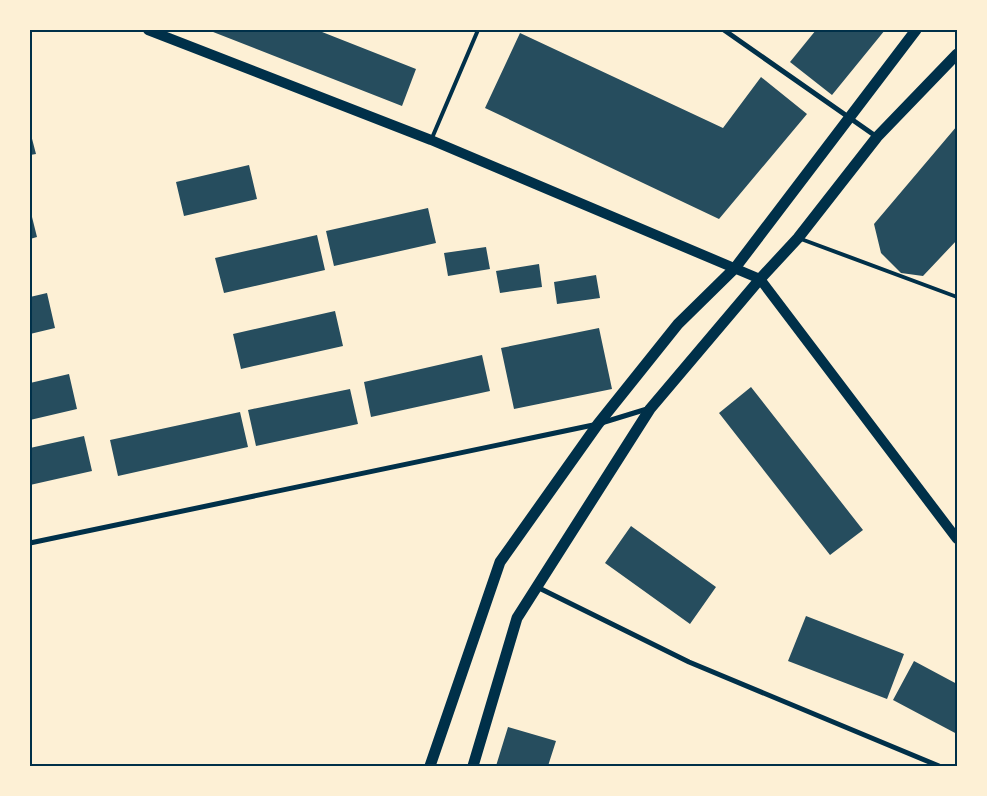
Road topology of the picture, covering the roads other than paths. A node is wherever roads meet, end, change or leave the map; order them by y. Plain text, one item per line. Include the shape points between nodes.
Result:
1 (148, 30) edge
2 (478, 30) edge
3 (724, 30) edge
4 (916, 30) edge
5 (957, 54) edge
6 (850, 118) junction
7 (877, 137) junction
8 (431, 140) junction
9 (798, 238) junction
10 (735, 268) junction
11 (760, 279) junction
12 (957, 297) edge
13 (650, 409) junction
14 (598, 424) junction
15 (957, 539) edge
16 (30, 543) edge
17 (536, 587) junction
18 (430, 766) edge
19 (473, 766) edge
20 (939, 766) edge

1 - 8 main road
2 - 8 lane
3 - 6 street
4 - 6 main road
5 - 7 main road
6 - 7 street
6 - 10 main road
7 - 9 main road
8 - 10 main road
9 - 11 main road
9 - 12 lane
10 - 11 main road
10 - 14 main road via 678,324
11 - 13 main road
11 - 15 main road
13 - 14 street
13 - 17 main road
14 - 16 street
14 - 18 main road via 500,562
17 - 19 main road via 517,618
17 - 20 street via 689,662

